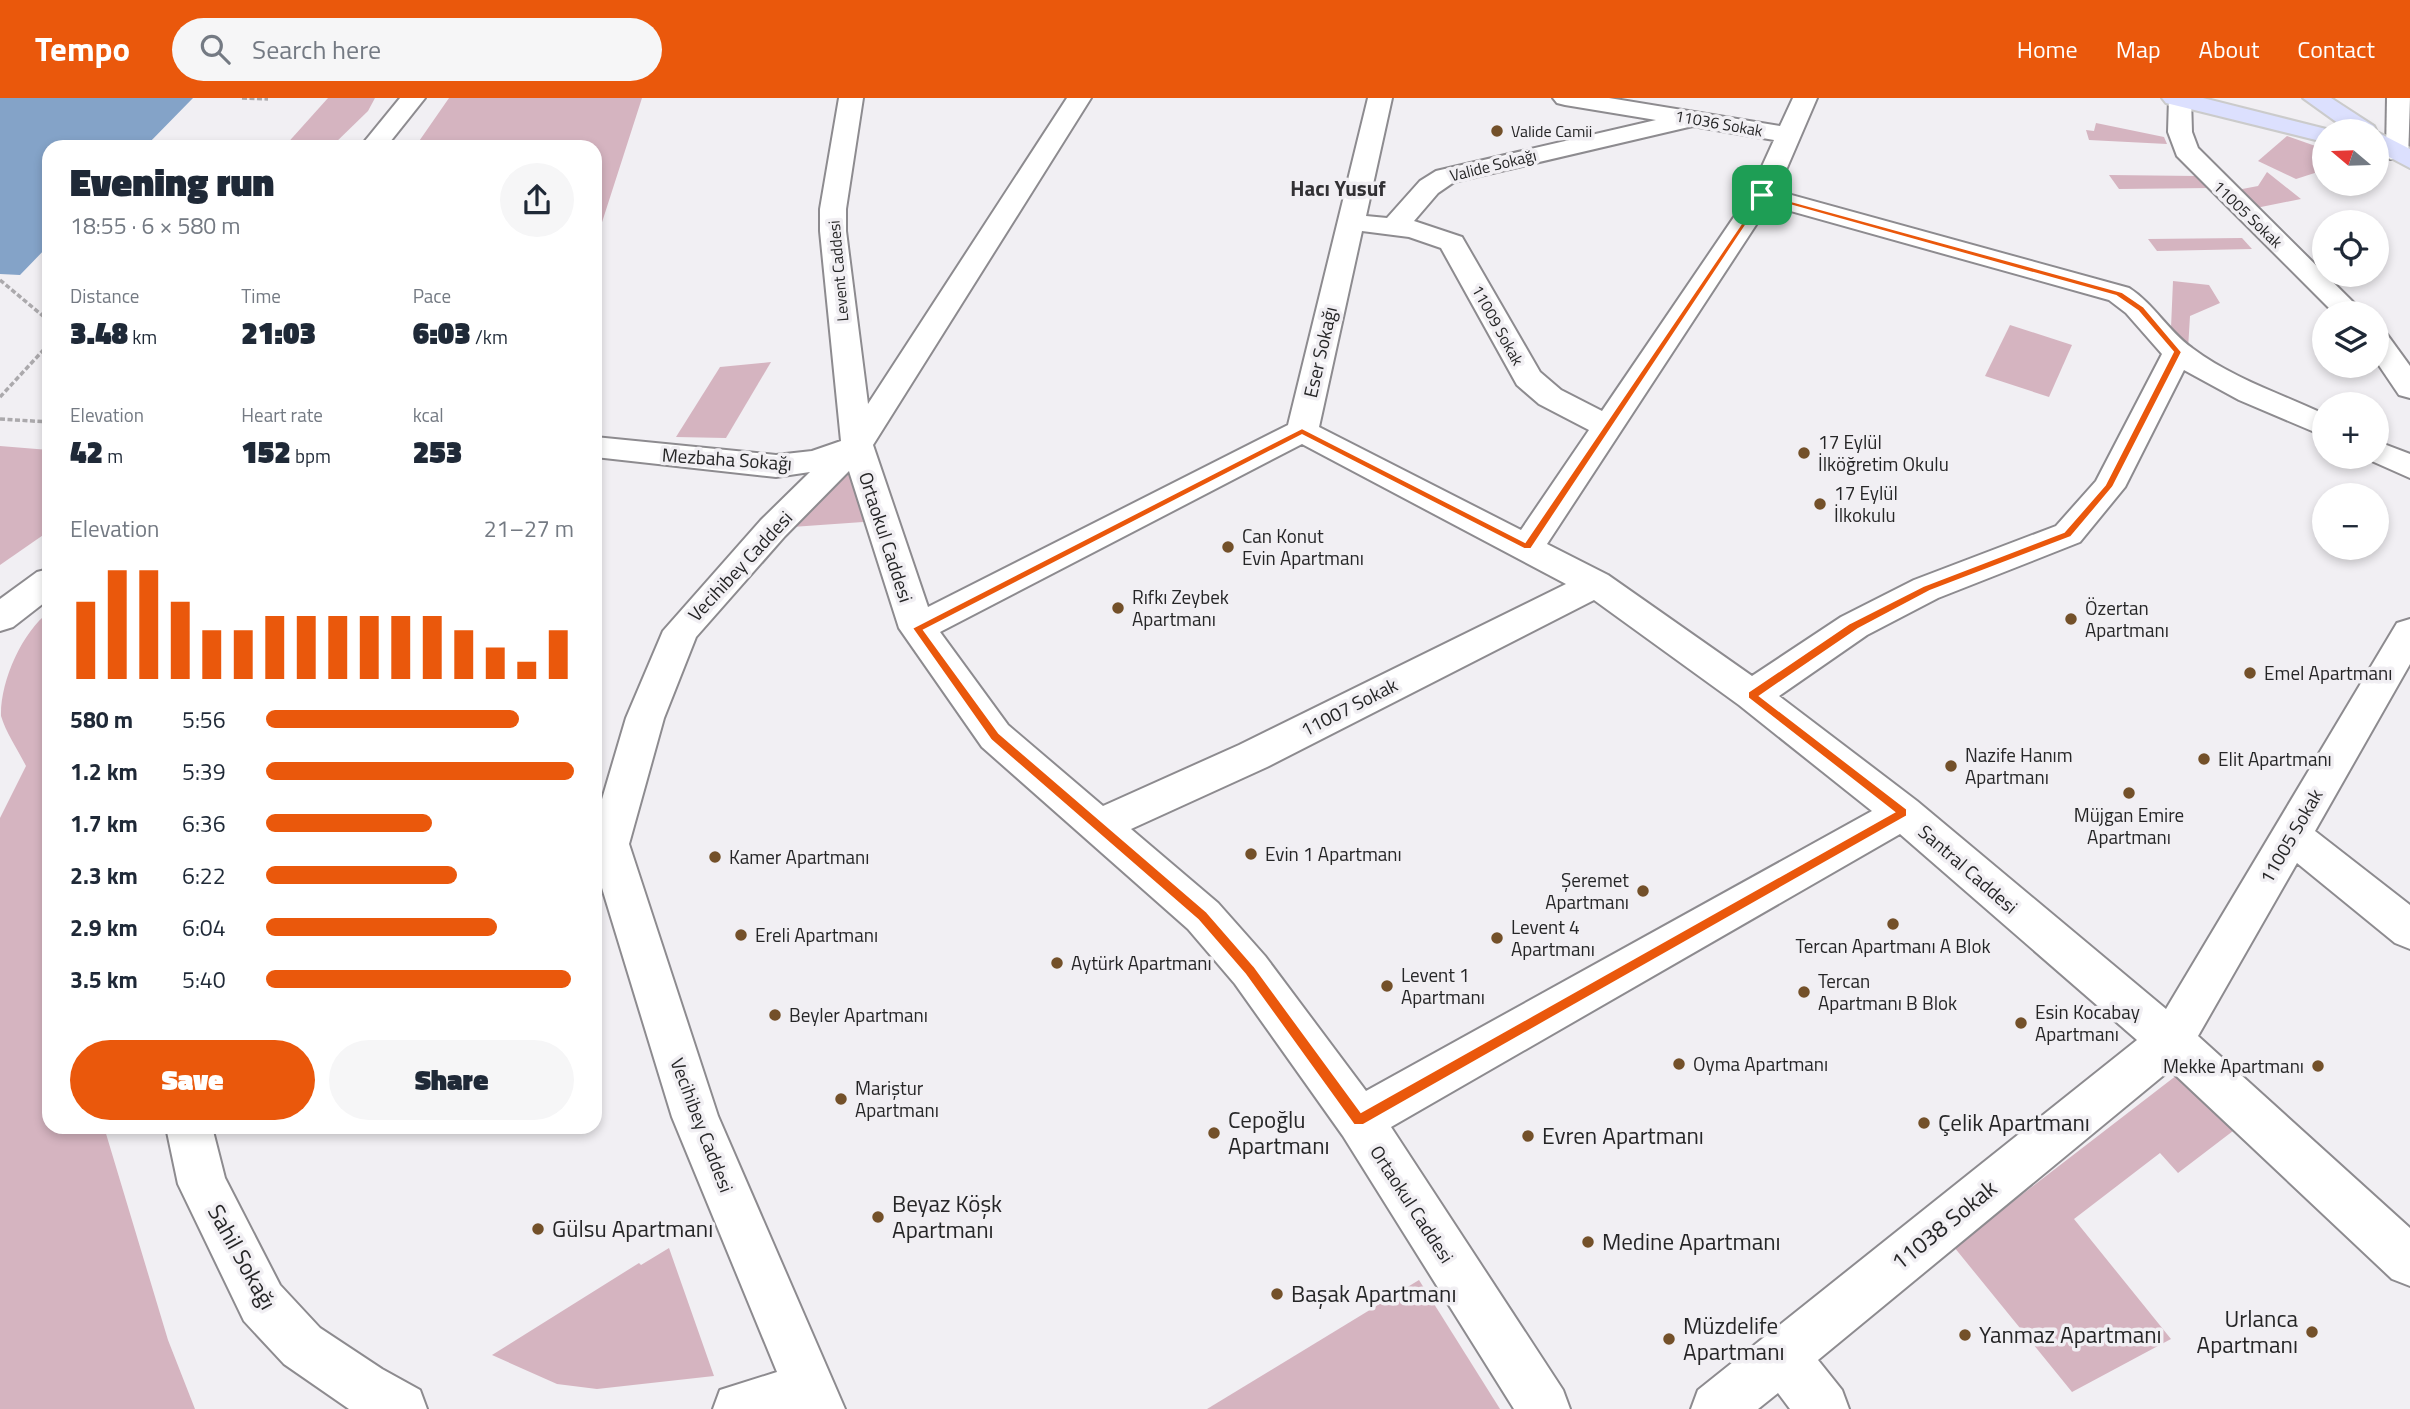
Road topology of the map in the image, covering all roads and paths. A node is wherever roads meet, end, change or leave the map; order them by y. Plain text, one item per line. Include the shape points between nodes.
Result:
1 (242, 98) edge
2 (412, 98) edge
3 (851, 98) edge
4 (1079, 98) edge
5 (1380, 98) edge
6 (1565, 98) edge
7 (1805, 98) edge
8 (2315, 98) edge
9 (2399, 98) edge
10 (268, 99) edge
11 (2177, 99) edge
12 (1693, 119) junction
13 (2347, 119) edge
14 (2312, 132) edge
15 (1790, 135) junction
16 (379, 140) edge
17 (2395, 154) edge
18 (1762, 195) junction
19 (1351, 222) junction
20 (1394, 227) junction
21 (0, 280) edge
22 (2338, 301) edge
23 (42, 315) edge
24 (42, 352) edge
25 (2178, 352) junction
26 (2389, 358) edge
27 (2410, 388) edge
28 (0, 397) edge
29 (0, 419) edge
30 (2312, 420) edge
31 (42, 422) edge
32 (1607, 427) junction
33 (1302, 431) junction
34 (857, 445) junction
35 (602, 448) edge
36 (2389, 457) edge
37 (2410, 467) edge
38 (1527, 547) junction
39 (1596, 583) junction
40 (42, 586) edge
41 (0, 618) edge
42 (917, 628) junction
43 (2410, 632) edge
44 (1752, 695) junction
45 (1903, 813) junction
46 (1100, 825) junction
47 (2291, 835) junction
48 (2410, 930) edge
49 (2171, 1041) junction
50 (1359, 1120) junction
51 (191, 1134) edge
52 (2410, 1261) edge
53 (1783, 1356) junction
54 (814, 1399) edge
55 (401, 1409) edge
56 (739, 1409) edge
57 (1544, 1409) edge
58 (1717, 1409) edge
59 (1823, 1409) edge

1 - 10 path
2 - 16 street
3 - 34 street, Levent Caddesi via 833,231
4 - 34 street, Vecihibey Caddesi
5 - 19 street, Eser Sokağı
6 - 12 street, 11036 Sokak
7 - 15 street
8 - 13 main road
9 - 17 street
11 - 14 main road
11 - 22 street, 11005 Sokak via 2186,151
12 - 15 street, 11036 Sokak
12 - 20 street, Valide Sokağı via 1454,173 1429,187
15 - 18 street
18 - 25 street via 2119,294 2141,309
18 - 32 street
19 - 20 street, 11009 Sokak
19 - 33 street, Eser Sokağı
20 - 32 street, 11009 Sokak via 1433,234 1452,243 1528,377 1550,397
21 - 23 path
24 - 28 path
25 - 30 street via 2218,377
25 - 44 street via 2109,487 2068,534 1914,595 1854,626
26 - 27 street
29 - 31 path
32 - 38 street
33 - 38 street, Santral Caddesi
33 - 42 street
34 - 35 street, Mezbaha Sokağı via 816,461 776,466
34 - 42 street, Ortaokul Caddesi
34 - 54 street, Vecihibey Caddesi via 773,528 681,631 645,718 609,844 695,1117
36 - 37 street
38 - 39 street, Santral Caddesi
39 - 44 street, Santral Caddesi
39 - 46 street, 11007 Sokak via 1253,756
40 - 41 street
42 - 46 street, Ortaokul Caddesi via 995,736
43 - 47 street, 11005 Sokak
44 - 45 street, Santral Caddesi
45 - 49 street, Santral Caddesi
45 - 50 street
46 - 50 street, Ortaokul Caddesi via 1203,916 1250,970
47 - 48 street
47 - 49 street, 11005 Sokak
49 - 52 street, Santral Caddesi
49 - 53 street, 11038 Sokak
50 - 57 street, Ortaokul Caddesi
51 - 55 street, Sahil Sokağı via 202,1184 262,1303 302,1346
53 - 58 street, 11038 Sokak
53 - 59 street
54 - 56 street

